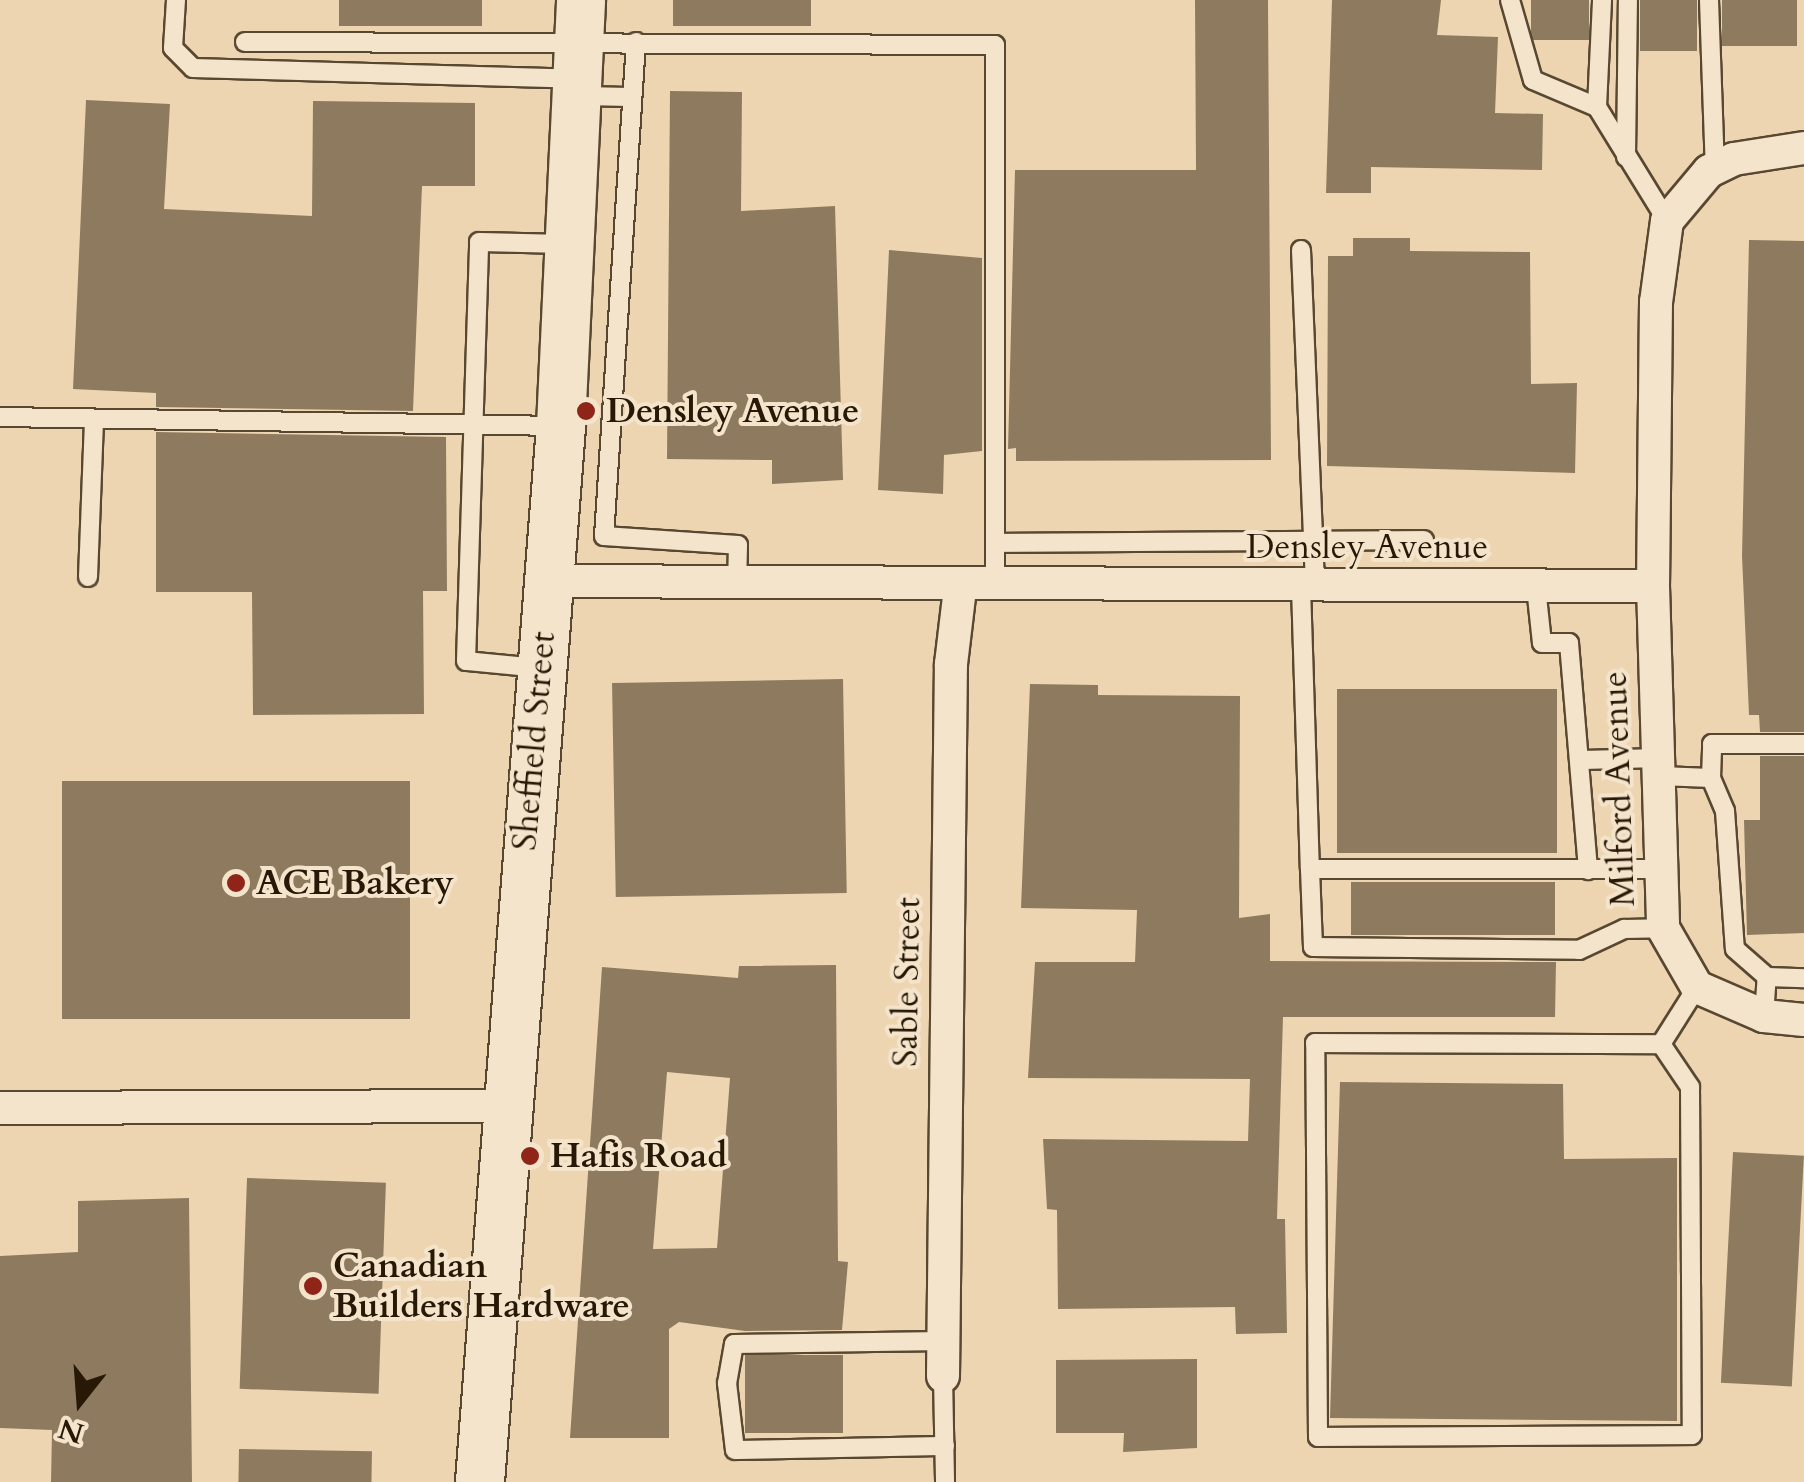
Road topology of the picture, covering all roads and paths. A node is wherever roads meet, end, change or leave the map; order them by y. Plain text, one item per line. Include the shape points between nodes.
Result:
1 (176, 0) edge
2 (1510, 0) edge
3 (1602, 0) edge
4 (1628, 0) edge
5 (1709, 0) edge
6 (245, 42) dead end
7 (636, 42) junction
8 (581, 54) edge
9 (632, 98) junction
10 (1597, 108) junction
11 (1804, 148) edge
12 (1626, 157) junction
13 (1715, 168) junction
14 (1666, 221) junction
15 (572, 244) junction
16 (1301, 250) dead end
17 (0, 418) edge
18 (94, 421) junction
19 (474, 424) junction
20 (560, 426) junction
21 (1311, 540) junction
22 (1424, 540) dead end
23 (995, 543) junction
24 (88, 578) dead end
25 (550, 581) junction
26 (737, 585) junction
27 (1653, 586) junction
28 (1536, 587) junction
29 (960, 588) junction
30 (996, 588) junction
31 (1308, 588) junction
32 (539, 668) junction
33 (1804, 744) edge
34 (1582, 760) junction
35 (1660, 767) junction
36 (1712, 778) junction
37 (1310, 869) junction
38 (1660, 869) junction
39 (1588, 870) junction
40 (1663, 928) junction
41 (1767, 978) junction
42 (1804, 978) edge
43 (1697, 987) junction
44 (1764, 1016) junction
45 (1804, 1020) edge
46 (1662, 1044) junction
47 (505, 1106) junction
48 (0, 1108) edge
49 (944, 1342) junction
50 (944, 1376) joint
51 (945, 1446) junction
52 (480, 1482) edge
53 (945, 1482) edge

1 - 8 lane via 173,48 193,68
2 - 10 lane via 1533,80
3 - 10 lane
4 - 12 lane
5 - 13 lane
6 - 8 lane
7 - 8 lane
7 - 9 lane
7 - 23 lane via 996,45
8 - 9 lane
8 - 15 street, Sheffield Street
9 - 26 lane via 604,536 738,545
10 - 12 lane
11 - 13 street
12 - 14 lane
13 - 14 street
14 - 27 street via 1656,302
15 - 19 lane via 479,242
15 - 20 street, Sheffield Street
16 - 21 lane
17 - 18 lane
18 - 19 lane
18 - 24 lane
19 - 20 lane
19 - 32 lane via 466,661
20 - 25 street, Sheffield Street
21 - 22 lane
21 - 23 lane
21 - 31 lane
23 - 30 lane
25 - 26 street, Densley Avenue
25 - 32 street, Sheffield Street
26 - 29 street, Densley Avenue
27 - 28 street, Densley Avenue
27 - 35 street, Milford Avenue
28 - 31 street, Densley Avenue
28 - 34 lane via 1542,643 1569,642
29 - 30 street, Densley Avenue
29 - 49 street, Sable Street via 950,664
30 - 31 street, Densley Avenue
31 - 37 lane
32 - 47 street, Sheffield Street
33 - 36 lane via 1712,744
34 - 35 lane
34 - 39 lane
35 - 36 lane
35 - 38 street, Milford Avenue
36 - 41 lane via 1726,811 1735,949
37 - 39 lane
37 - 40 lane via 1313,947 1579,950 1624,928
38 - 39 lane
38 - 40 street, Milford Avenue
40 - 43 street, Milford Avenue
41 - 42 lane
41 - 44 lane
43 - 44 street
43 - 46 lane
44 - 45 street
46 - 46 lane via 1315,1043 1318,1436 1692,1435 1690,1086
47 - 48 street
47 - 52 street, Sheffield Street
49 - 50 street, Sable Street
49 - 51 lane via 734,1344 727,1383 734,1450
50 - 51 lane
51 - 53 lane

